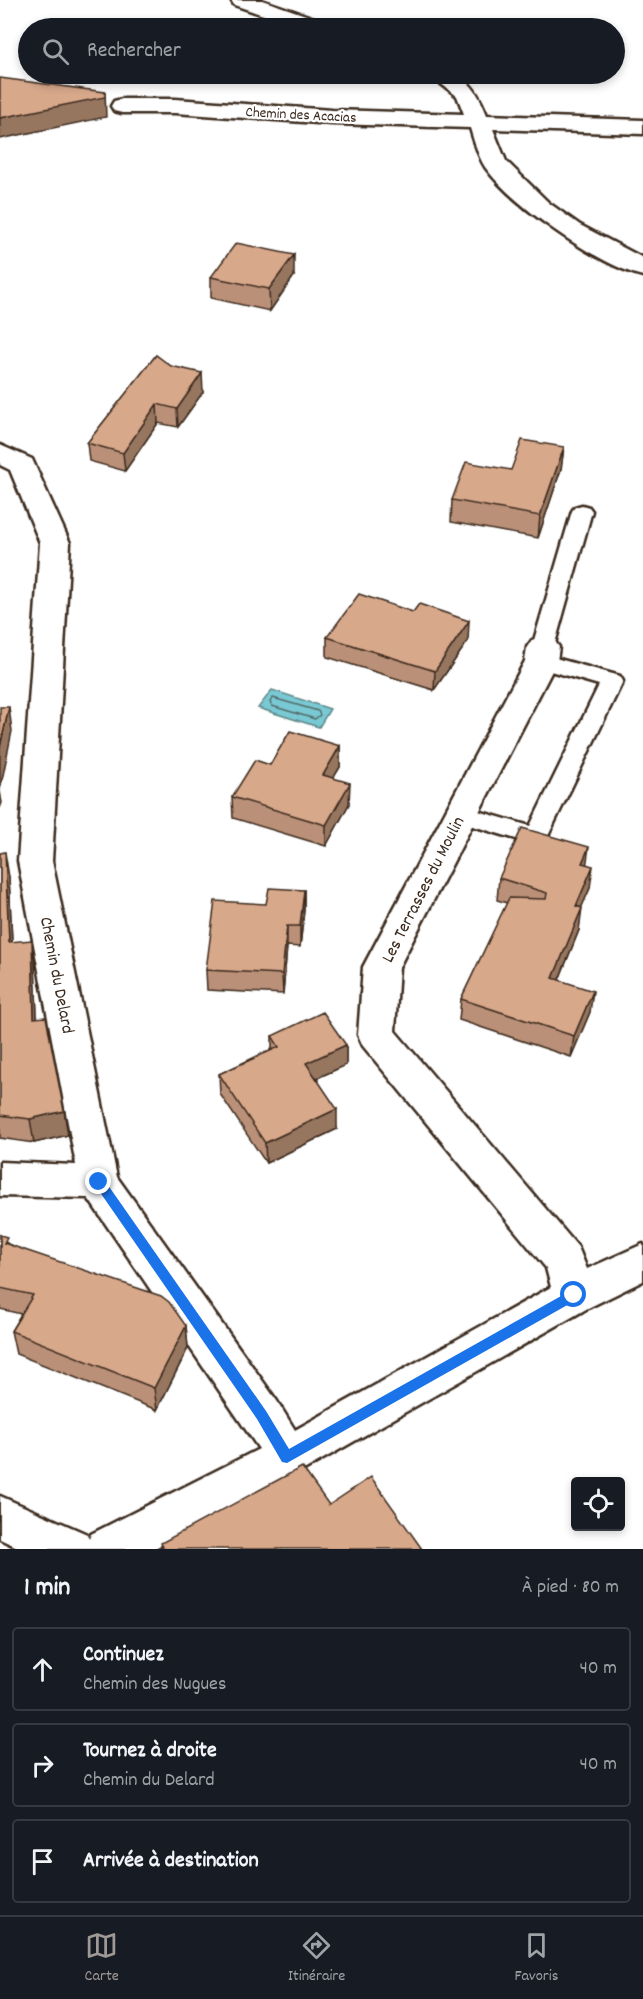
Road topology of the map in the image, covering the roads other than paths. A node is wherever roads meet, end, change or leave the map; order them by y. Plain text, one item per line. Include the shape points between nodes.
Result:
1 (242, 0) edge
2 (293, 18) edge
3 (455, 84) edge
4 (122, 106) dead end
5 (480, 120) junction
6 (643, 127) edge
7 (643, 268) edge
8 (0, 454) edge
9 (582, 512) dead end
10 (542, 654) junction
11 (461, 814) junction
12 (0, 1179) edge
13 (99, 1182) junction
14 (643, 1262) edge
15 (574, 1295) junction
16 (287, 1457) junction
17 (0, 1517) edge
18 (71, 1549) edge
19 (107, 1549) edge

1 - 2 street
3 - 5 street via 467,92
4 - 5 street, Chemin des Acacias
5 - 6 street, Chemin des Acacias
5 - 7 street via 495,164 540,208 571,230
8 - 13 street, Chemin du Delard via 22,465 55,543 35,861
9 - 10 lane
10 - 11 street, Les Terrasses du Moulin
10 - 11 lane via 612,681 536,836
11 - 15 street, Les Terrasses du Moulin via 381,967 376,1035 564,1260
12 - 13 street
13 - 16 street, Chemin du Delard via 262,1415
14 - 15 street
15 - 16 street
16 - 19 street
17 - 18 street

